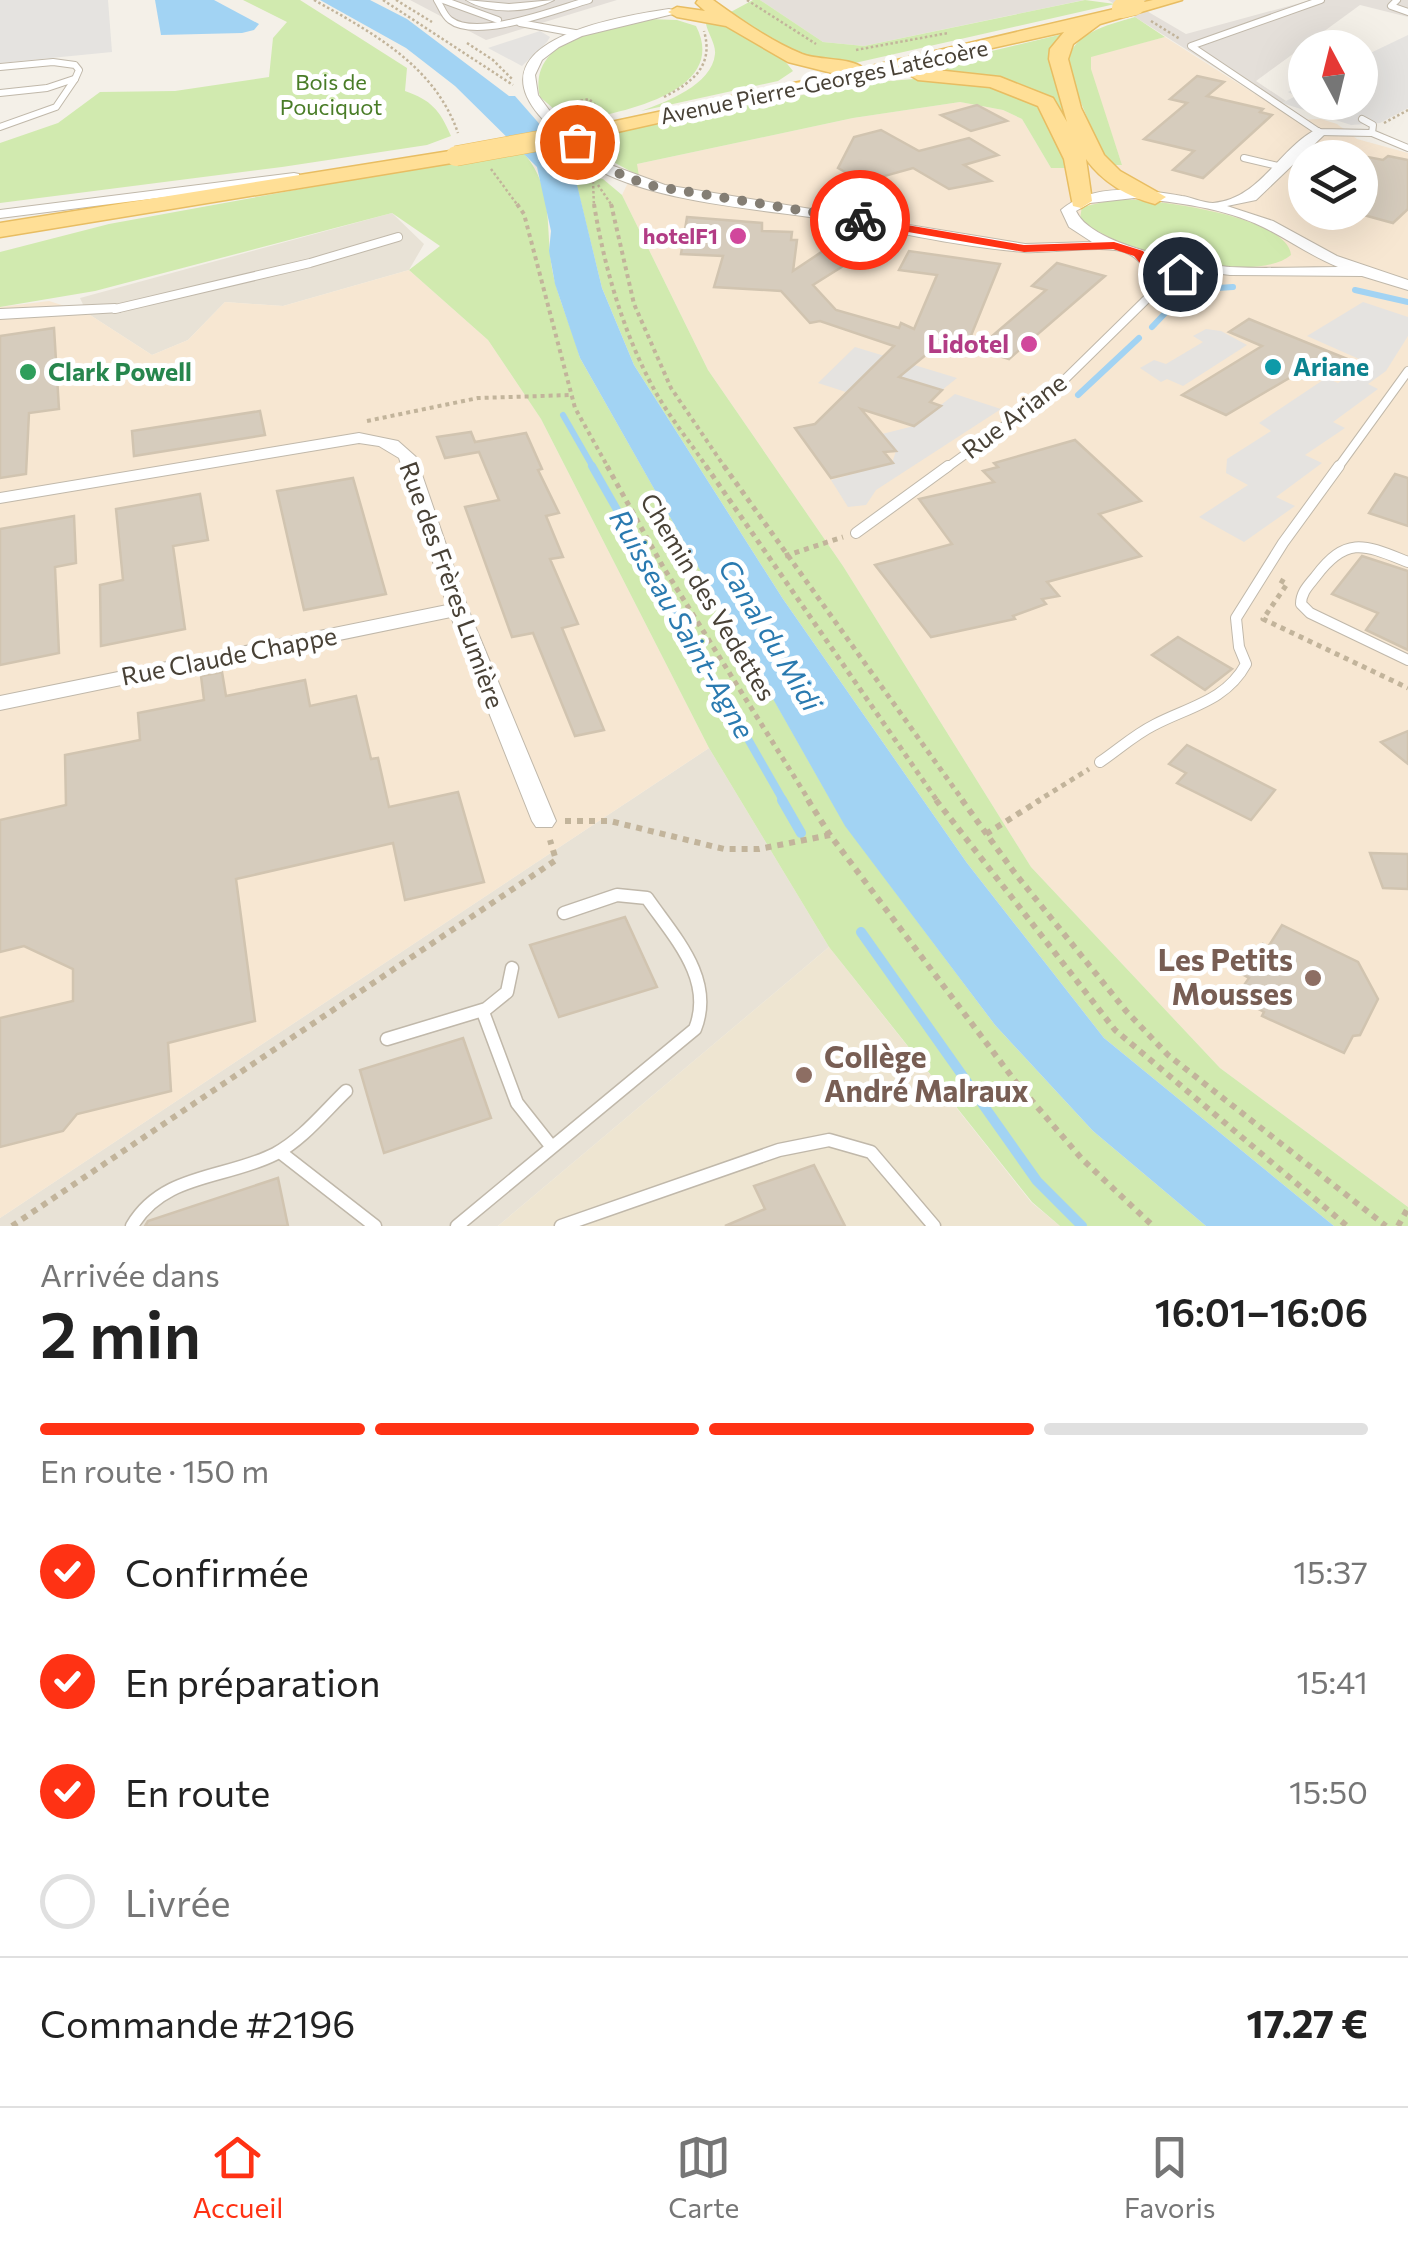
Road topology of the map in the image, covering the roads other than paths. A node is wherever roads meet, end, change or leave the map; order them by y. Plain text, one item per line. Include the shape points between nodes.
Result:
1 (440, 0) edge
2 (472, 0) edge
3 (548, 0) edge
4 (589, 0) edge
5 (1172, 0) edge
6 (1321, 0) edge
7 (1397, 0) edge
8 (705, 2) edge
9 (1135, 7) edge
10 (673, 12) junction
11 (1408, 12) edge
12 (625, 18) junction
13 (503, 20) junction
14 (733, 22) junction
15 (576, 32) junction
16 (1000, 38) junction
17 (787, 54) junction
18 (0, 68) edge
19 (75, 79) junction
20 (24, 91) junction
21 (0, 94) edge
22 (775, 94) junction
23 (62, 99) junction
24 (690, 106) junction
25 (1364, 120) edge
26 (0, 127) edge
27 (601, 127) junction
28 (1319, 132) junction
29 (1372, 133) junction
30 (459, 146) junction
31 (1408, 148) edge
32 (1244, 158) dead end
33 (1282, 167) junction
34 (330, 174) junction
35 (1156, 197) junction
36 (1251, 197) junction
37 (1080, 201) junction
38 (1206, 206) junction
39 (0, 214) edge
40 (0, 222) edge
41 (1261, 222) junction
42 (1074, 224) junction
43 (0, 232) edge
44 (398, 237) dead end
45 (987, 240) junction
46 (1301, 245) junction
47 (1114, 246) junction
48 (1138, 253) junction
49 (1206, 268) junction
50 (1282, 269) junction
51 (1361, 272) junction
52 (1161, 285) junction
53 (1408, 285) edge
54 (115, 308) joint
55 (0, 314) edge
56 (1408, 371) edge
57 (0, 498) edge
58 (856, 533) road end
59 (1408, 562) edge
60 (458, 610) junction
61 (1408, 660) edge
62 (0, 702) edge
63 (1100, 762) road end
64 (544, 821) road end
65 (564, 914) dead end
66 (512, 968) dead end
67 (483, 1012) junction
68 (387, 1038) dead end
69 (346, 1090) dead end
70 (550, 1146) junction
71 (280, 1152) junction
72 (132, 1226) edge
73 (375, 1226) edge
74 (457, 1226) edge
75 (561, 1226) edge
76 (934, 1226) edge

1 - 13 lane
1 - 13 lane via 444,16 466,28
2 - 3 street via 525,7
4 - 13 lane
5 - 9 main road, Avenue Pierre-Georges Latécoère
6 - 28 lane via 1190,46
7 - 11 lane via 1392,6
8 - 10 street
8 - 14 main road
9 - 16 main road, Avenue Pierre-Georges Latécoère
9 - 22 main road, Avenue Pierre-Georges Latécoère
9 - 35 main road via 1077,31 1057,60 1058,73 1095,158
10 - 12 street
10 - 12 street via 645,4
10 - 14 main road
12 - 15 street
13 - 15 lane
14 - 17 main road
15 - 45 street via 547,50 530,73 530,92 603,167 647,185
16 - 17 main road via 846,69
16 - 24 main road, Avenue Pierre-Georges Latécoère
17 - 24 main road via 800,70 794,80
18 - 19 lane via 66,63 79,70
19 - 20 lane
19 - 23 lane
20 - 21 lane
20 - 23 lane
22 - 27 main road, Avenue Pierre-Georges Latécoère
22 - 37 main road via 908,74 968,76 1018,88 1053,111 1074,158
23 - 26 lane
24 - 27 main road, Avenue Pierre-Georges Latécoère
25 - 29 lane
27 - 30 main road, Avenue Pierre-Georges Latécoère, bridge
28 - 29 lane
28 - 33 street
29 - 31 lane
30 - 34 main road, Avenue Pierre-Georges Latécoère
30 - 43 main road, Avenue Pierre-Georges Latécoère via 172,205
32 - 33 lane
33 - 36 street
34 - 39 street, Avenue Pierre-Georges Latécoère
34 - 40 main road, Avenue Pierre-Georges Latécoère
35 - 37 street
35 - 38 street
36 - 38 street
36 - 41 street
37 - 42 street via 1068,210
38 - 41 street
41 - 46 street
42 - 45 street via 1050,238
42 - 47 street
44 - 54 lane
45 - 47 street via 1024,248
46 - 50 street via 1300,260
46 - 51 street
47 - 48 street
48 - 49 street
48 - 52 street
49 - 50 street
49 - 52 street, Rue Ariane
50 - 51 street
51 - 53 street
52 - 58 lane, Rue Ariane via 1054,389
54 - 55 street
56 - 63 lane via 1236,618 1246,664 1240,680
57 - 60 street, Rue des Frères Lumière via 376,439 408,457
59 - 61 lane via 1347,545 1335,550 1301,604
60 - 62 street, Rue Claude Chappe
60 - 64 street, Rue des Frères Lumière
65 - 70 lane via 638,893 647,898 700,980 704,1000 694,1029
66 - 67 lane via 508,990
67 - 68 lane
67 - 70 lane via 517,1103
69 - 71 lane
70 - 74 lane
71 - 72 lane via 162,1191 144,1202
71 - 73 lane
75 - 76 lane via 779,1150 828,1140 871,1152

